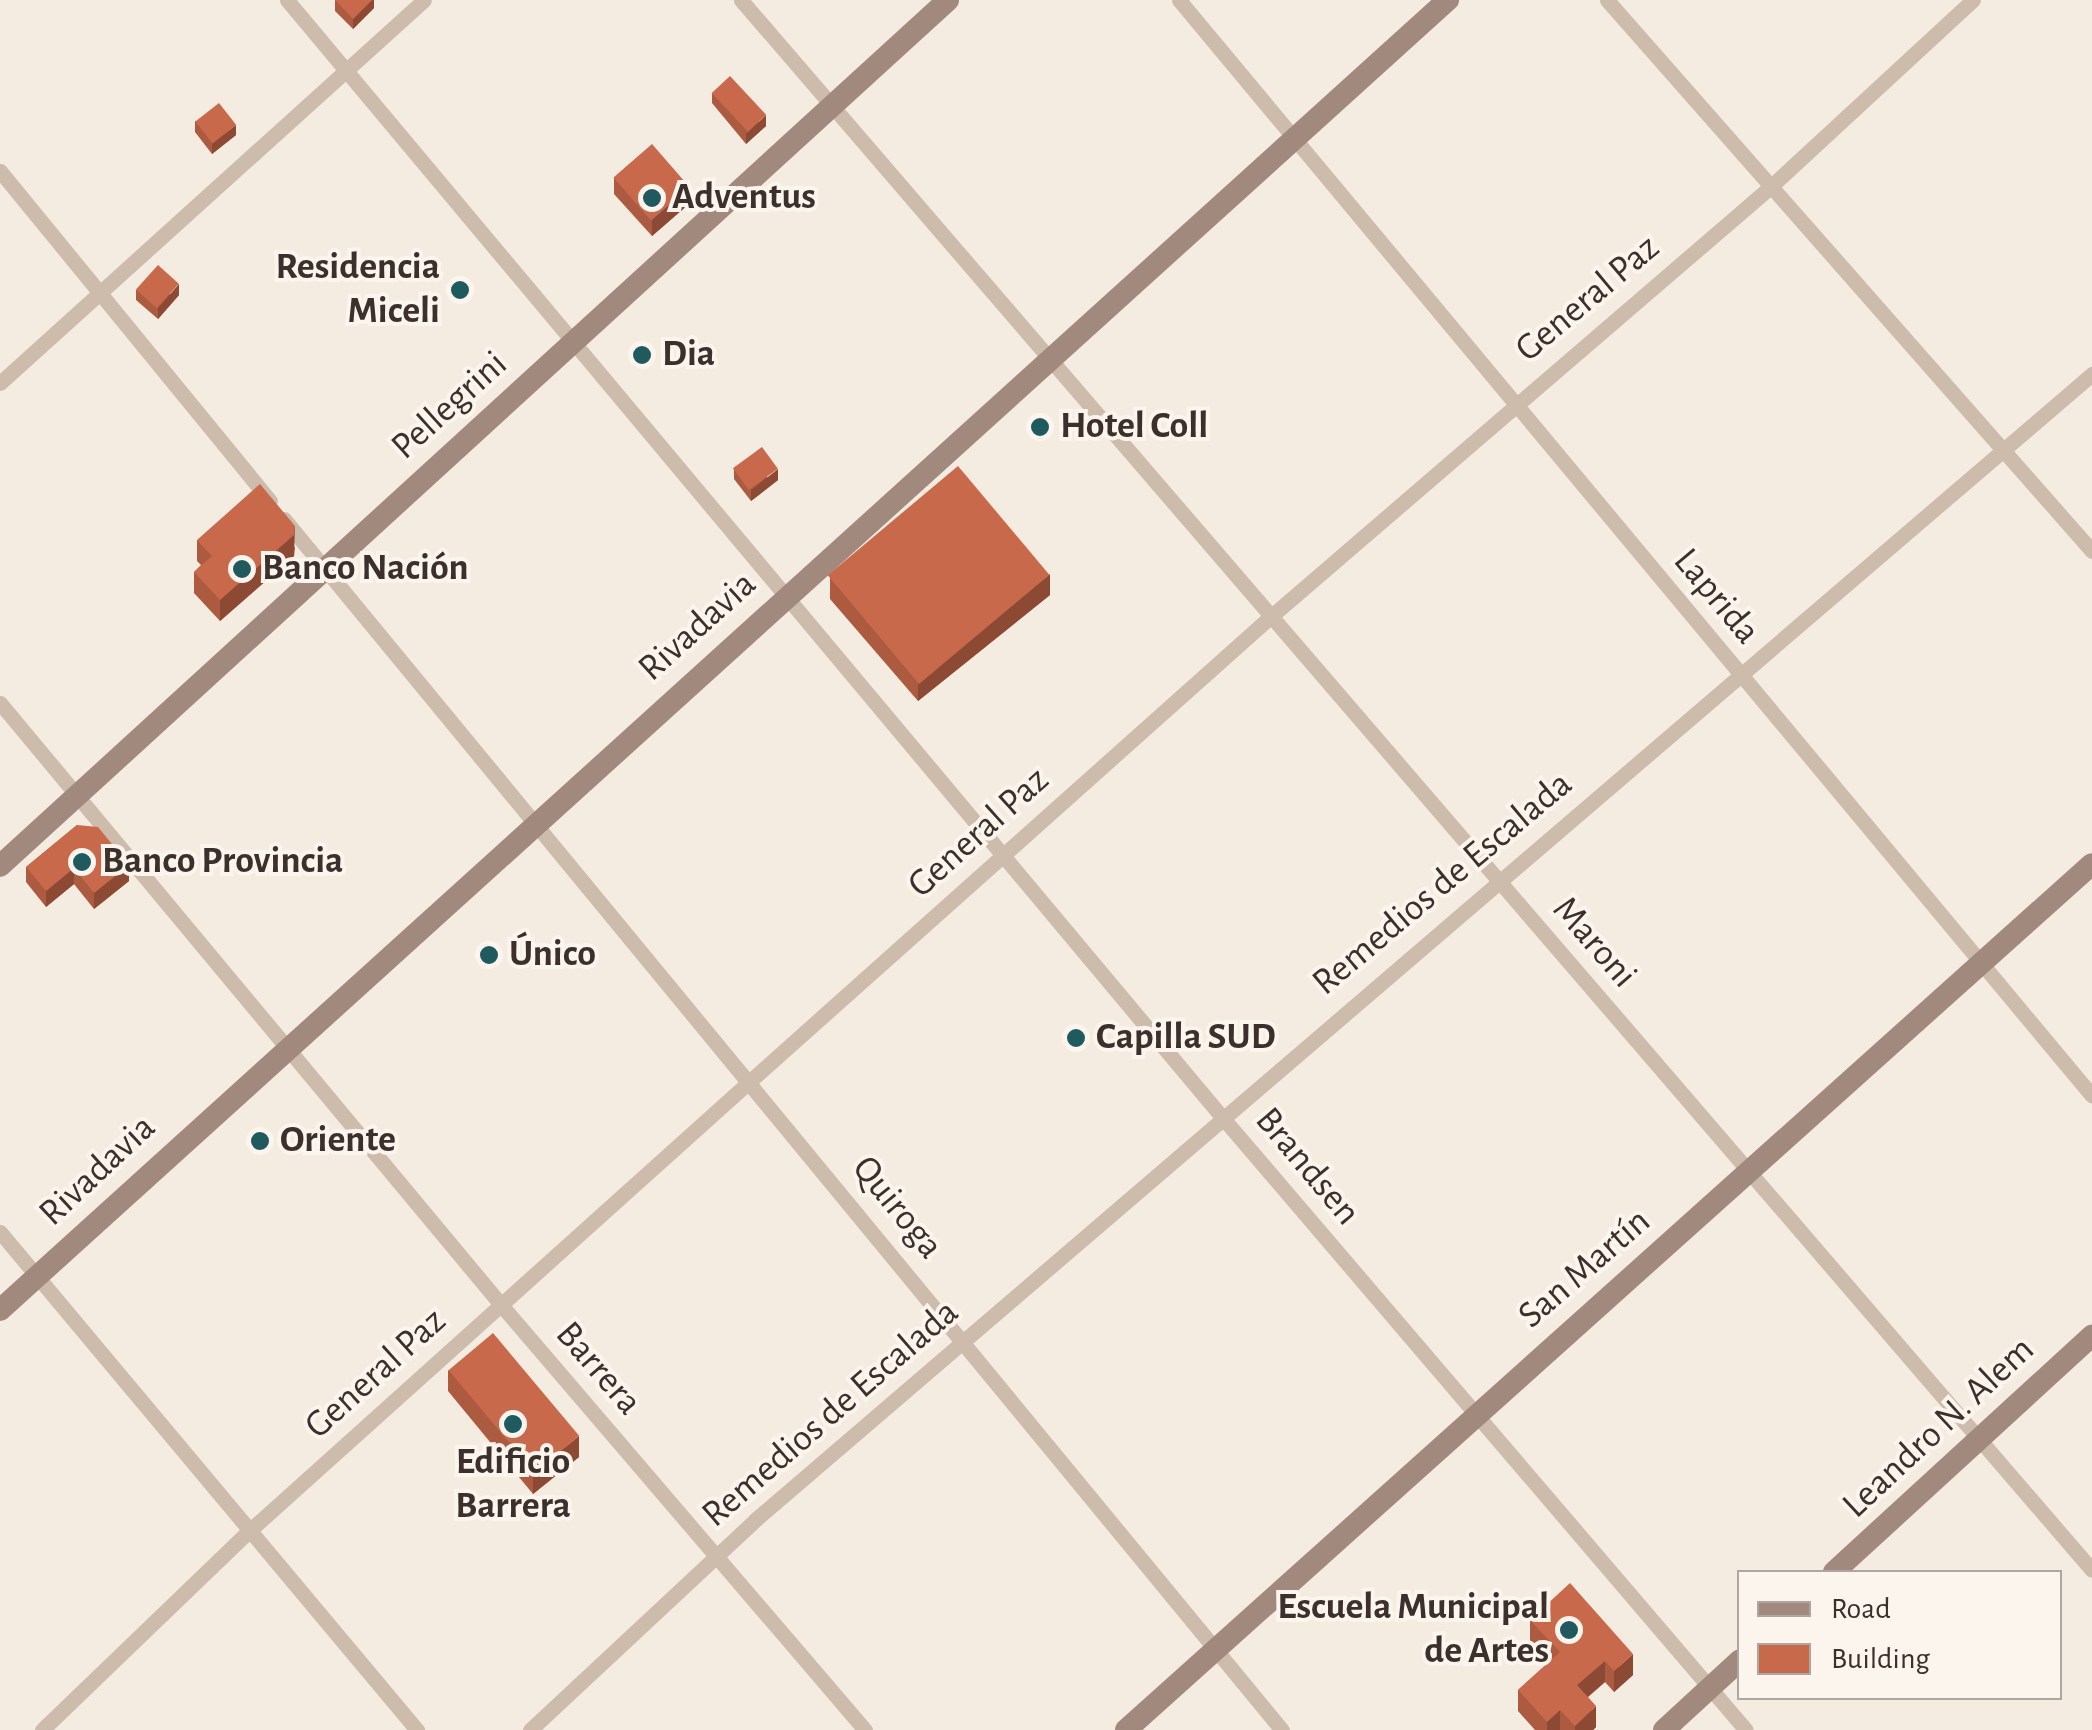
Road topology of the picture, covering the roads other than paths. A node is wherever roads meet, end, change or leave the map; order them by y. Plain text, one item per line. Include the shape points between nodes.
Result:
1 (287, 0) edge
2 (424, 0) edge
3 (741, 0) edge
4 (948, 0) edge
5 (1178, 0) edge
6 (1448, 0) edge
7 (1607, 0) edge
8 (1973, 0) edge
9 (347, 71) junction
10 (830, 106) junction
11 (1293, 138) junction
12 (0, 171) edge
13 (1768, 188) junction
14 (98, 291) junction
15 (571, 343) junction
16 (1049, 357) junction
17 (2092, 374) edge
18 (0, 382) edge
19 (1513, 405) junction
20 (2004, 450) junction
21 (2092, 551) edge
22 (324, 568) junction
23 (784, 596) junction
24 (1269, 618) junction
25 (1741, 677) junction
26 (0, 703) edge
27 (78, 796) junction
28 (537, 821) junction
29 (1003, 855) junction
30 (2092, 864) edge
31 (0, 866) edge
32 (1496, 879) junction
33 (1980, 964) junction
34 (288, 1044) junction
35 (750, 1081) junction
36 (2092, 1096) edge
37 (1222, 1117) junction
38 (1748, 1172) junction
39 (0, 1232) edge
40 (37, 1276) junction
41 (502, 1306) junction
42 (0, 1310) edge
43 (2092, 1336) edge
44 (964, 1342) junction
45 (1474, 1413) junction
46 (1980, 1438) junction
47 (249, 1532) junction
48 (716, 1556) junction
49 (1836, 1570) edge
50 (2092, 1570) edge
51 (1214, 1650) junction
52 (1737, 1663) edge
53 (1710, 1687) junction
54 (42, 1730) edge
55 (417, 1730) edge
56 (530, 1730) edge
57 (865, 1730) edge
58 (1126, 1730) edge
59 (1282, 1730) edge
60 (1664, 1730) edge
61 (1746, 1730) edge

1 - 9 street, Brandsen
2 - 9 street
3 - 10 street, Maroni
4 - 10 main road, Pellegrini
5 - 11 street, Laprida
6 - 11 main road, Rivadavia
7 - 13 street
8 - 13 street, General Paz
9 - 14 street
9 - 15 street, Brandsen
10 - 15 main road, Pellegrini
10 - 16 street, Maroni
11 - 16 main road, Rivadavia
11 - 19 street, Laprida
12 - 14 street, Quiroga
13 - 19 street, General Paz
13 - 20 street
14 - 18 street
14 - 22 street, Quiroga
15 - 22 main road, Pellegrini
15 - 23 street, Brandsen
16 - 23 main road, Rivadavia
16 - 24 street, Maroni
17 - 20 street, Remedios de Escalada
19 - 24 street, General Paz
19 - 25 street, Laprida
20 - 21 street
20 - 25 street, Remedios de Escalada
22 - 27 main road, Pellegrini
22 - 28 street, Quiroga
23 - 28 main road, Rivadavia
23 - 29 street, Brandsen
24 - 29 street, General Paz
24 - 32 street, Maroni
25 - 32 street, Remedios de Escalada
25 - 33 street, Laprida
26 - 27 street, Barrera
27 - 31 main road, Pellegrini
27 - 34 street, Barrera
28 - 34 main road, Rivadavia
28 - 35 street, Quiroga
29 - 35 street, General Paz
29 - 37 street, Brandsen
30 - 33 main road, San Martín
32 - 37 street, Remedios de Escalada
32 - 38 street, Maroni
33 - 36 street, Laprida
33 - 38 main road, San Martín
34 - 40 main road, Rivadavia
34 - 41 street, Barrera
35 - 41 street, General Paz
35 - 44 street, Quiroga
37 - 44 street, Remedios de Escalada
37 - 45 street, Brandsen
38 - 45 main road, San Martín
38 - 46 street, Maroni
39 - 40 street
40 - 42 main road, Rivadavia
40 - 47 street
41 - 47 street, General Paz
41 - 48 street, Barrera
43 - 46 main road, Leandro N. Alem
44 - 48 street, Remedios de Escalada
44 - 51 street, Quiroga
45 - 51 main road, San Martín
45 - 53 street, Brandsen
46 - 49 main road, Leandro N. Alem
46 - 50 street, Maroni
47 - 54 street, General Paz
47 - 55 street
48 - 56 street, Remedios de Escalada
48 - 57 street, Barrera
51 - 58 main road, San Martín
51 - 59 street, Quiroga
52 - 53 main road
53 - 60 main road
53 - 61 street, Brandsen

